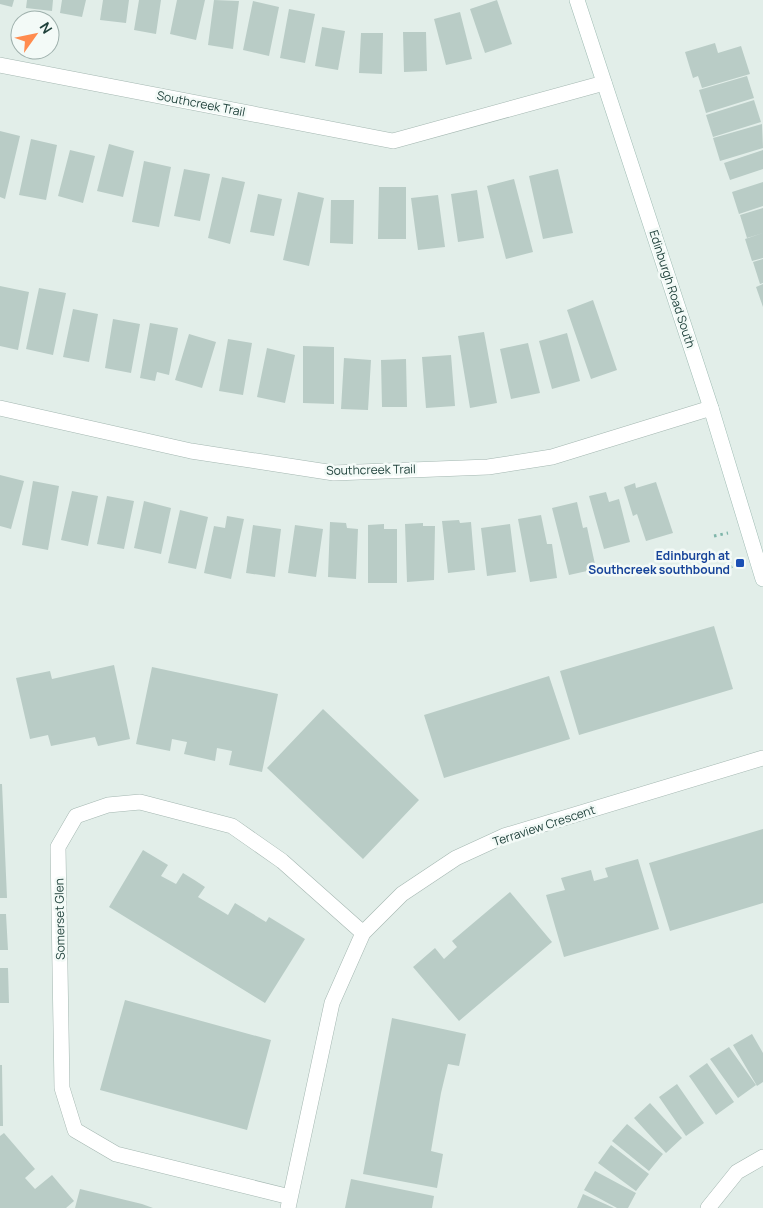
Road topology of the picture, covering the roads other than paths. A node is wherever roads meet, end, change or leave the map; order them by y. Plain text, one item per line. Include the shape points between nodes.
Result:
1 (577, 0) edge
2 (0, 66) edge
3 (604, 83) junction
4 (0, 408) edge
5 (711, 408) junction
6 (763, 579) edge
7 (763, 758) edge
8 (363, 933) junction
9 (763, 1157) edge
10 (289, 1202) edge
11 (708, 1208) edge

1 - 3 street, Edinburgh Road South
2 - 3 street, Southcreek Trail via 393,141
3 - 5 street, Edinburgh Road South
4 - 5 street, Southcreek Trail via 191,451 334,473 488,467 552,457
5 - 6 street, Edinburgh Road South
7 - 8 street, Terraview Crescent via 504,836 456,858 402,894
8 - 10 street, Terraview Crescent via 332,1004
8 - 10 street, Somerset Glen via 282,861 232,826 140,802 108,805 76,816 58,847 62,1088 75,1130 116,1154
9 - 11 street via 737,1172

